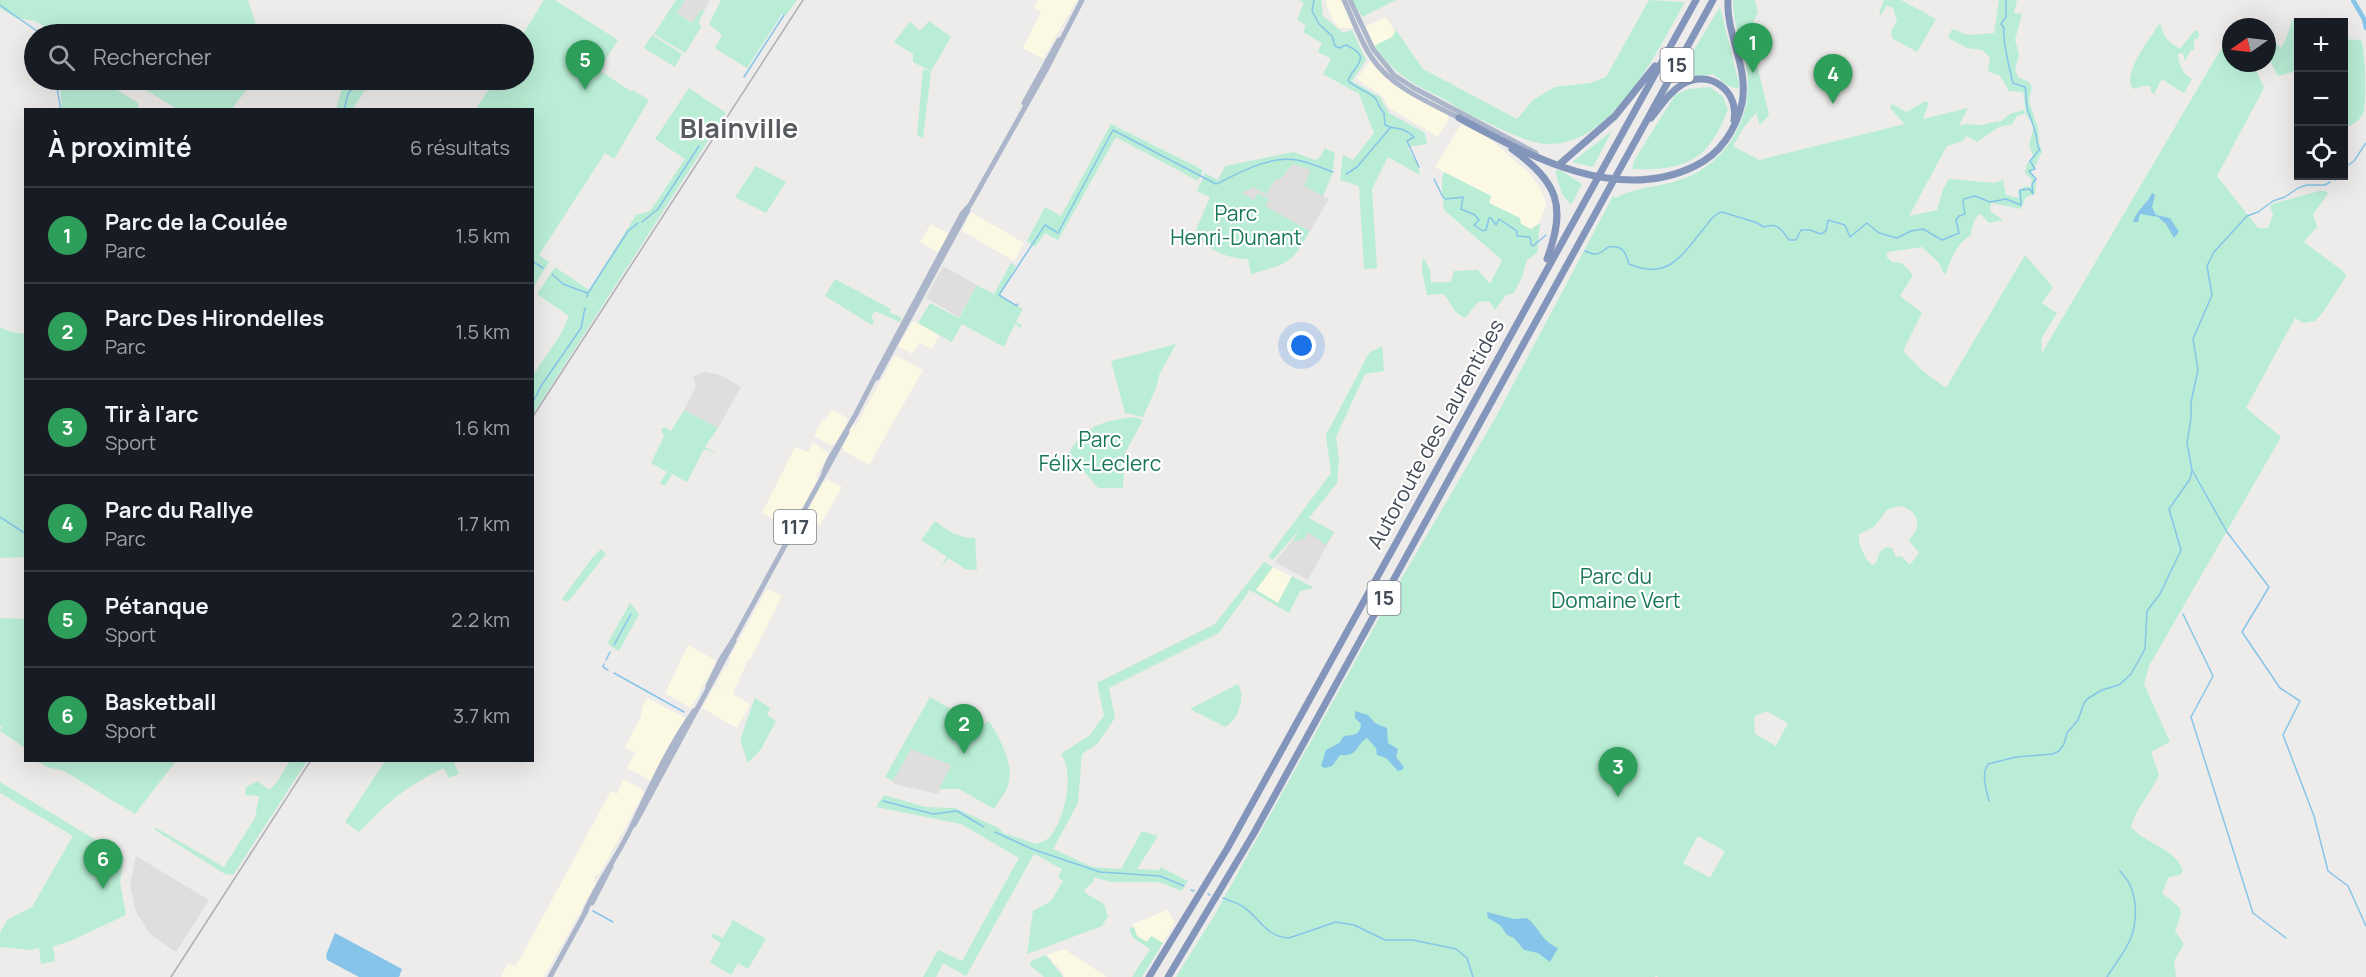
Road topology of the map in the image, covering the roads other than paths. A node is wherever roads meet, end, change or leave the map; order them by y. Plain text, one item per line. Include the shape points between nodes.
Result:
1 (1082, 0) edge
2 (1344, 0) edge
3 (1350, 0) edge
4 (1696, 0) edge
5 (1713, 0) edge
6 (1728, 0) edge
7 (1666, 52) junction
8 (1397, 80) junction
9 (1459, 118) joint
10 (1641, 129) junction
11 (1492, 136) junction
12 (1561, 163) junction
13 (1538, 284) junction
14 (550, 977) edge
15 (1149, 977) edge
16 (1168, 977) edge

1 - 14 main road, 117
2 - 8 main road via 1368,52 1383,71
3 - 8 main road via 1376,54
4 - 7 highway, Autoroute des Laurentides / 15
5 - 10 highway, Autoroute des Laurentides / 15
6 - 11 highway via 1743,98 1728,136 1700,164 1654,178 1602,178 1557,165
7 - 12 highway via 1617,113
7 - 13 highway, Autoroute des Laurentides / 15
8 - 9 main road
8 - 12 main road
9 - 11 highway
10 - 12 highway via 1672,92 1694,80 1718,83 1734,105 1732,123 1719,144 1705,157 1681,169 1653,176 1624,177
10 - 16 highway, Autoroute des Laurentides / 15 via 1248,844
11 - 13 highway via 1540,172 1556,201 1557,231
13 - 15 highway, Autoroute des Laurentides / 15 via 1227,849

